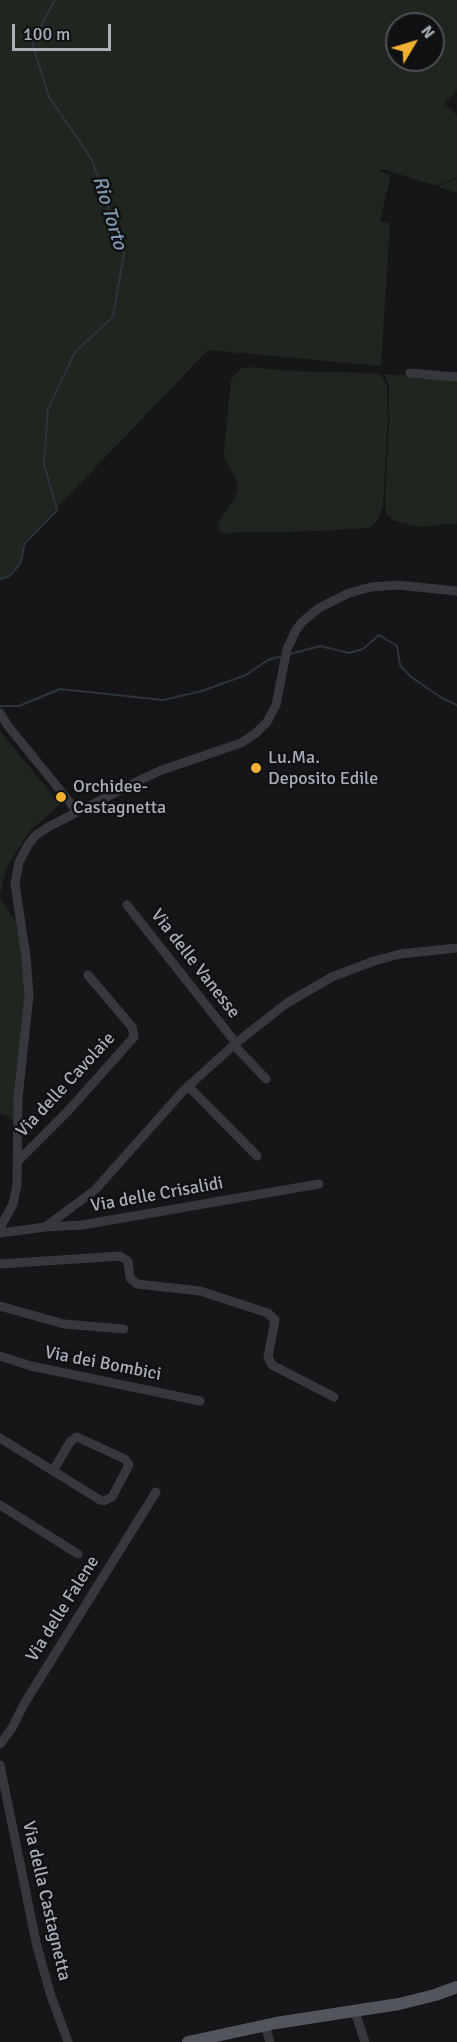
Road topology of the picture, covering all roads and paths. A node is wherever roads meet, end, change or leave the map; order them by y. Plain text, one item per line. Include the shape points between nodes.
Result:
1 (410, 374) dead end
2 (457, 377) edge
3 (457, 591) edge
4 (2, 716) edge
5 (77, 811) junction
6 (127, 905) dead end
7 (457, 948) edge
8 (88, 975) dead end
9 (235, 1044) junction
10 (266, 1078) dead end
11 (188, 1086) junction
12 (257, 1156) dead end
13 (18, 1161) junction
14 (319, 1184) dead end
15 (45, 1227) junction
16 (0, 1230) edge
17 (0, 1264) edge
18 (0, 1306) edge
19 (124, 1329) dead end
20 (0, 1356) edge
21 (334, 1397) dead end
22 (200, 1401) dead end
23 (0, 1438) edge
24 (53, 1471) junction
25 (156, 1492) dead end
26 (0, 1504) edge
27 (78, 1554) dead end
28 (0, 1744) edge
29 (0, 1765) edge
30 (457, 1987) edge
31 (355, 2012) junction
32 (265, 2025) junction
33 (68, 2042) edge
34 (188, 2042) edge
35 (270, 2042) edge
36 (365, 2042) edge

1 - 2 street
3 - 5 street via 392,585 367,587 308,615 287,649 280,691 264,726 239,744 156,772
4 - 5 street
5 - 13 street via 34,838 21,856 16,872 29,987 19,1089
6 - 9 street, Via delle Vanesse
7 - 9 street via 388,957 344,972 287,1003
8 - 13 street, Via delle Cavolaie via 132,1028 134,1037 68,1112
9 - 10 street, Via delle Vanesse
9 - 11 street
11 - 12 street
11 - 15 street via 98,1187
13 - 16 street via 14,1201
14 - 15 street, Via delle Crisalidi via 93,1223
15 - 16 street, Via delle Crisalidi
17 - 21 street via 120,1256 128,1261 129,1276 137,1284 200,1291 268,1313 275,1322 268,1355 272,1365
18 - 19 street via 64,1324
20 - 22 street, Via dei Bombici
23 - 24 street
24 - 24 street via 104,1501 112,1497 129,1465 125,1459 77,1437
25 - 28 street, Via delle Falene
26 - 27 street
29 - 33 street, Via della Castagnetta via 36,1942
30 - 31 main road
31 - 32 main road
31 - 36 street
32 - 34 main road
32 - 35 street

